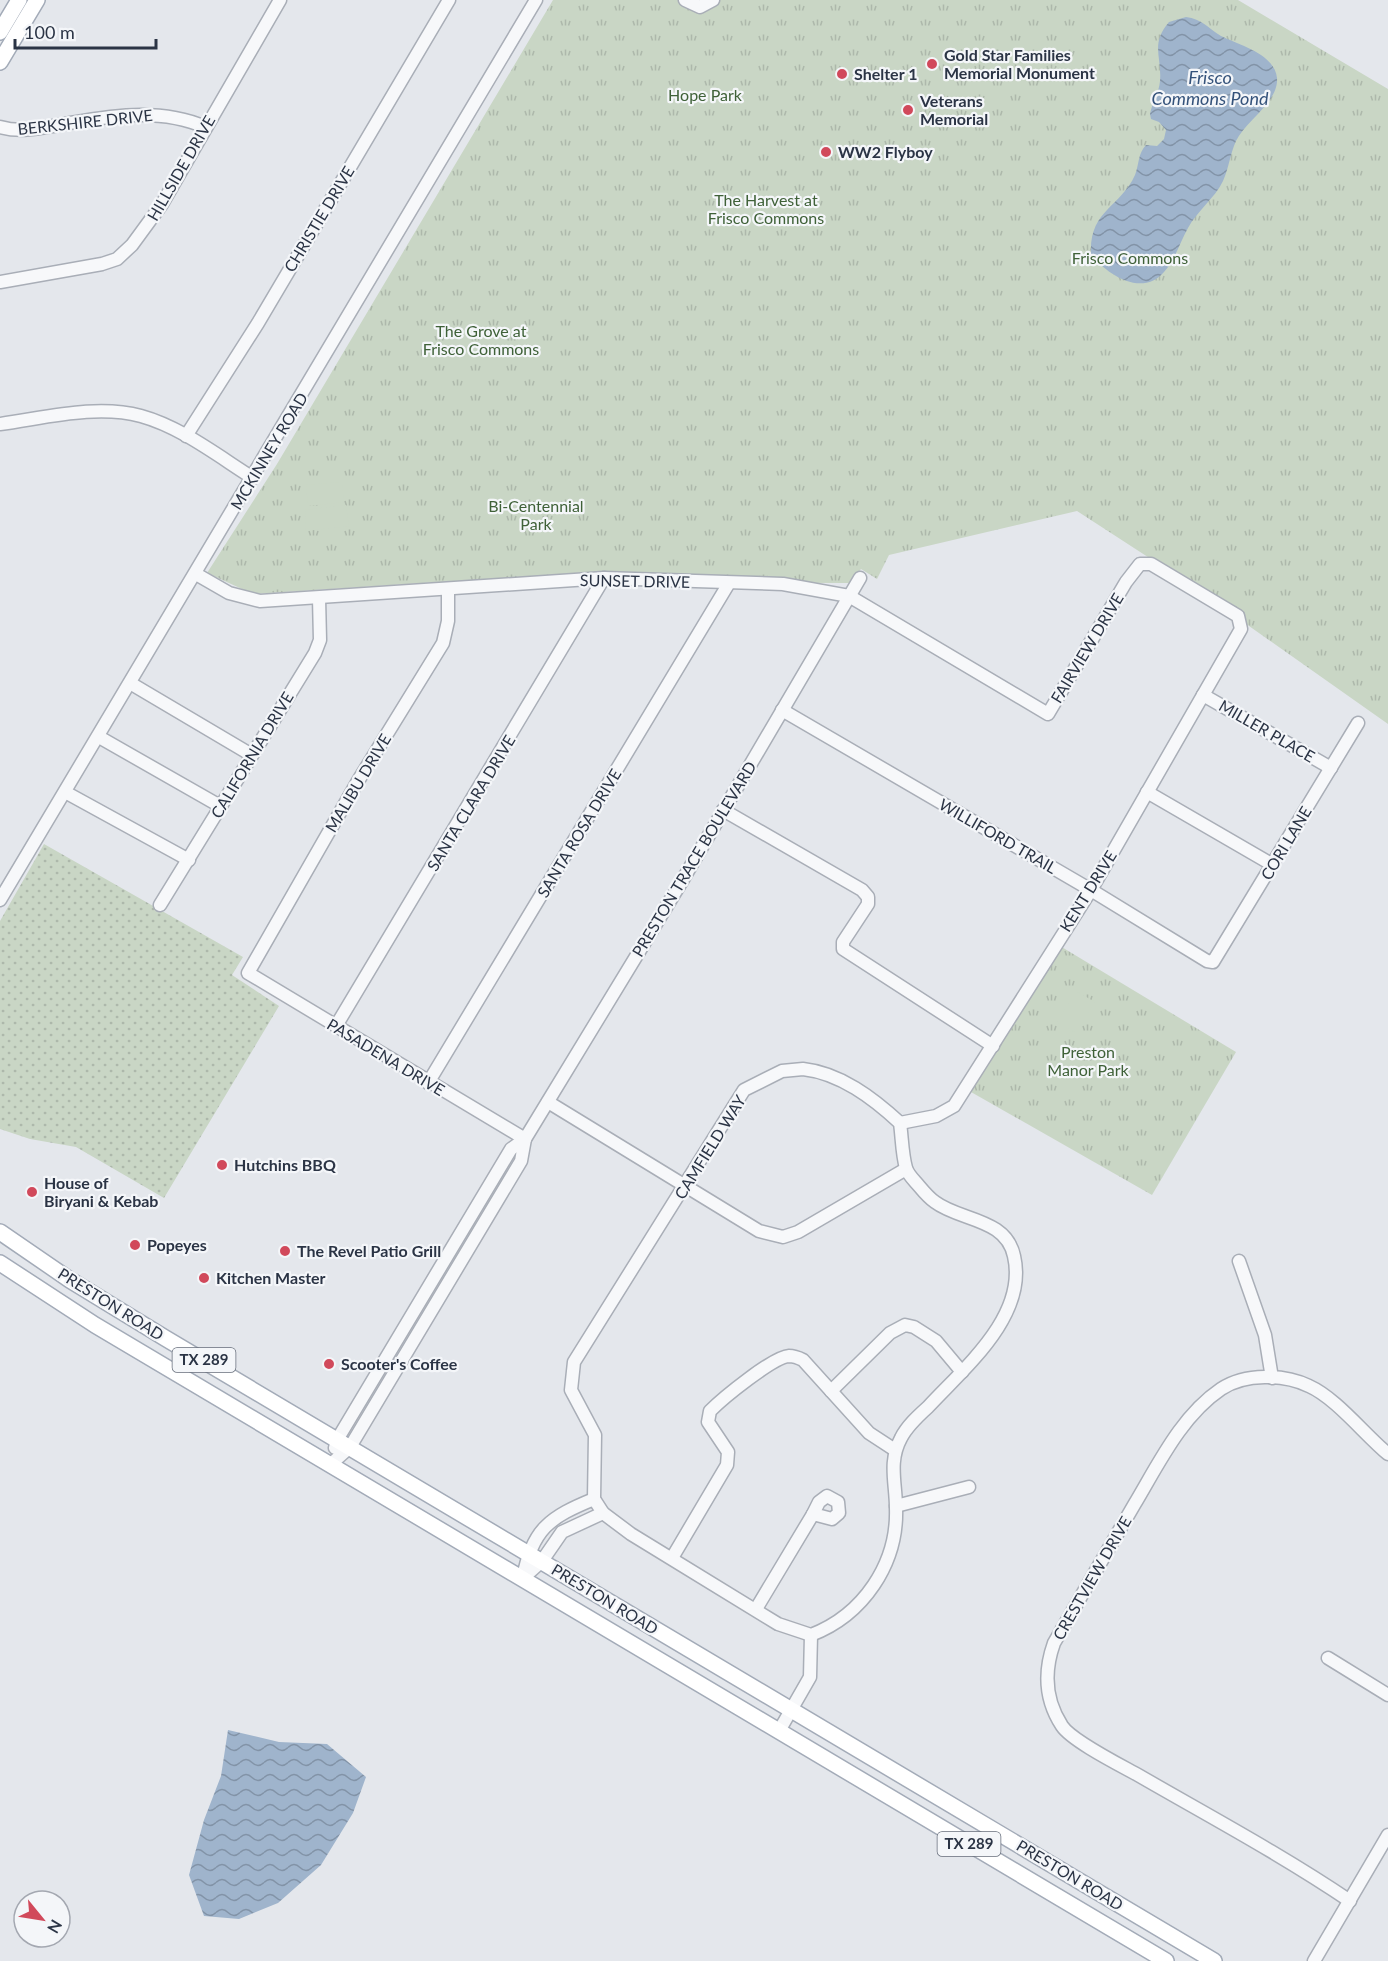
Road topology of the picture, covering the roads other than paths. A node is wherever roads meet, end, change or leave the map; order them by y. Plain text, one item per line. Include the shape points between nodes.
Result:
1 (19, 0) edge
2 (37, 0) edge
3 (279, 0) edge
4 (449, 0) edge
5 (536, 0) edge
6 (685, 0) edge
7 (713, 0) edge
8 (5, 29) edge
9 (0, 62) edge
10 (0, 127) edge
11 (205, 127) junction
12 (0, 282) edge
13 (0, 424) edge
14 (186, 436) junction
15 (253, 478) junction
16 (196, 574) junction
17 (604, 578) junction
18 (860, 578) dead end
19 (729, 583) junction
20 (448, 588) junction
21 (849, 596) junction
22 (319, 598) junction
23 (1240, 621) joint
24 (130, 683) junction
25 (1203, 695) junction
26 (782, 710) junction
27 (1048, 714) joint
28 (1358, 723) dead end
29 (99, 737) junction
30 (250, 754) junction
31 (1331, 768) junction
32 (65, 792) junction
33 (1147, 792) junction
34 (220, 806) junction
35 (723, 810) junction
36 (189, 860) junction
37 (1272, 866) junction
38 (1091, 890) junction
39 (0, 900) edge
40 (160, 905) dead end
41 (1213, 962) joint
42 (248, 972) joint
43 (336, 1026) junction
44 (993, 1046) junction
45 (428, 1083) junction
46 (548, 1102) junction
47 (900, 1123) junction
48 (525, 1139) junction
49 (906, 1169) junction
50 (687, 1185) junction
51 (0, 1232) edge
52 (1239, 1261) dead end
53 (0, 1263) edge
54 (413, 1312) junction
55 (425, 1319) junction
56 (165, 1338) junction
57 (153, 1359) junction
58 (962, 1372) junction
59 (1272, 1378) junction
60 (831, 1391) junction
61 (343, 1444) junction
62 (895, 1450) junction
63 (1388, 1454) edge
64 (331, 1464) junction
65 (969, 1487) dead end
66 (594, 1499) junction
67 (896, 1506) junction
68 (603, 1513) junction
69 (813, 1514) dead end
70 (527, 1553) junction
71 (672, 1558) junction
72 (542, 1561) junction
73 (523, 1578) junction
74 (756, 1609) junction
75 (811, 1635) junction
76 (1328, 1658) dead end
77 (1388, 1695) edge
78 (791, 1710) junction
79 (779, 1731) junction
80 (1388, 1835) edge
81 (1350, 1901) junction
82 (1166, 1961) edge
83 (1214, 1961) edge
84 (1314, 1961) edge

1 - 8 main road
2 - 8 main road
3 - 11 street, HILLSIDE DRIVE
4 - 14 street, CHRISTIE DRIVE via 258,323
5 - 15 street, MCKINNEY ROAD
6 - 7 street via 700,7
8 - 9 main road
10 - 11 street, BERKSHIRE DRIVE via 24,131 142,115 165,115
11 - 12 street, HILLSIDE DRIVE via 162,204 117,259
13 - 14 street via 122,412 142,416
14 - 15 street
15 - 16 street, MCKINNEY ROAD
16 - 22 street, SUNSET DRIVE via 250,600
16 - 24 street, MCKINNEY ROAD
17 - 19 street, SUNSET DRIVE
17 - 20 street, SUNSET DRIVE
17 - 43 street, SANTA CLARA DRIVE
18 - 21 street, PRESTON TRACE BOULEVARD
19 - 21 street, SUNSET DRIVE via 783,584
19 - 45 street, SANTA ROSA DRIVE
20 - 22 street, SUNSET DRIVE
20 - 42 street, MALIBU DRIVE via 443,643
21 - 26 street, PRESTON TRACE BOULEVARD
21 - 27 street, SUNSET DRIVE
22 - 30 street, CALIFORNIA DRIVE via 320,639 315,653
23 - 25 street, KENT DRIVE via 1240,629
23 - 27 street, FAIRVIEW DRIVE via 1238,616 1145,563 1135,568 1126,582
24 - 29 street, MCKINNEY ROAD
24 - 30 street
25 - 31 street, MILLER PLACE
25 - 33 street, KENT DRIVE
26 - 35 street, PRESTON TRACE BOULEVARD
26 - 38 street, WILLIFORD TRAIL
28 - 31 street, CORI LANE
29 - 32 street, MCKINNEY ROAD
29 - 34 street
30 - 34 street, CALIFORNIA DRIVE
31 - 37 street, CORI LANE
32 - 36 street
32 - 39 street, MCKINNEY ROAD
33 - 37 street
33 - 38 street, KENT DRIVE
34 - 36 street, CALIFORNIA DRIVE
35 - 44 street via 862,890 868,897 867,904 843,942 843,949
35 - 46 street, PRESTON TRACE BOULEVARD
36 - 40 street, CALIFORNIA DRIVE
37 - 41 street, CORI LANE
38 - 41 street, WILLIFORD TRAIL
38 - 44 street, KENT DRIVE
42 - 43 street, PASADENA DRIVE
43 - 45 street, PASADENA DRIVE
44 - 47 street, KENT DRIVE via 947,1112
45 - 48 street, PASADENA DRIVE
46 - 48 street, PRESTON TRACE BOULEVARD
46 - 50 street
47 - 49 street
47 - 50 street, CAMFIELD WAY via 866,1094 830,1076 803,1069 782,1071 744,1090
48 - 54 street, PRESTON TRACE BOULEVARD via 511,1149
48 - 55 street, PRESTON TRACE BOULEVARD via 521,1161
49 - 50 street via 806,1228 783,1237 759,1230
49 - 58 street via 936,1203 987,1223 1007,1242 1015,1258 1017,1284 1010,1307
50 - 66 street, CAMFIELD WAY via 574,1362 571,1390 595,1435
51 - 56 main road, PRESTON ROAD / TX 289
52 - 59 street via 1265,1335
53 - 57 main road, PRESTON ROAD / TX 289
54 - 55 street
54 - 61 street, PRESTON TRACE BOULEVARD
55 - 61 street, PRESTON TRACE BOULEVARD
56 - 57 main road
56 - 61 main road, PRESTON ROAD / TX 289
57 - 64 main road, PRESTON ROAD / TX 289
58 - 60 street via 936,1341 904,1325 890,1333
58 - 62 street via 908,1428
59 - 63 street, CRESTVIEW DRIVE via 1310,1386
59 - 81 street, CRESTVIEW DRIVE via 1248,1378 1222,1388 1174,1438 1054,1643 1048,1661 1049,1697 1063,1727 1082,1741
60 - 62 street via 869,1433
60 - 71 street via 803,1360 788,1356 758,1373 710,1411 708,1422 728,1452 727,1465
61 - 64 street, PRESTON TRACE BOULEVARD
61 - 70 main road, PRESTON ROAD / TX 289
62 - 67 street via 892,1466
64 - 73 main road, PRESTON ROAD / TX 289
65 - 67 street
66 - 68 street
66 - 70 street via 554,1517 541,1529
67 - 75 street via 896,1536 870,1590 841,1621
68 - 71 street
68 - 72 street via 562,1532
69 - 74 street
70 - 72 main road, PRESTON ROAD / TX 289
70 - 73 street
71 - 74 street
72 - 73 street
72 - 78 main road, PRESTON ROAD / TX 289
73 - 79 main road, PRESTON ROAD / TX 289
74 - 75 street via 778,1624
75 - 78 street via 810,1677
76 - 77 street
78 - 79 street
78 - 83 main road, PRESTON ROAD / TX 289
79 - 82 main road, PRESTON ROAD / TX 289
80 - 81 street
81 - 84 street

